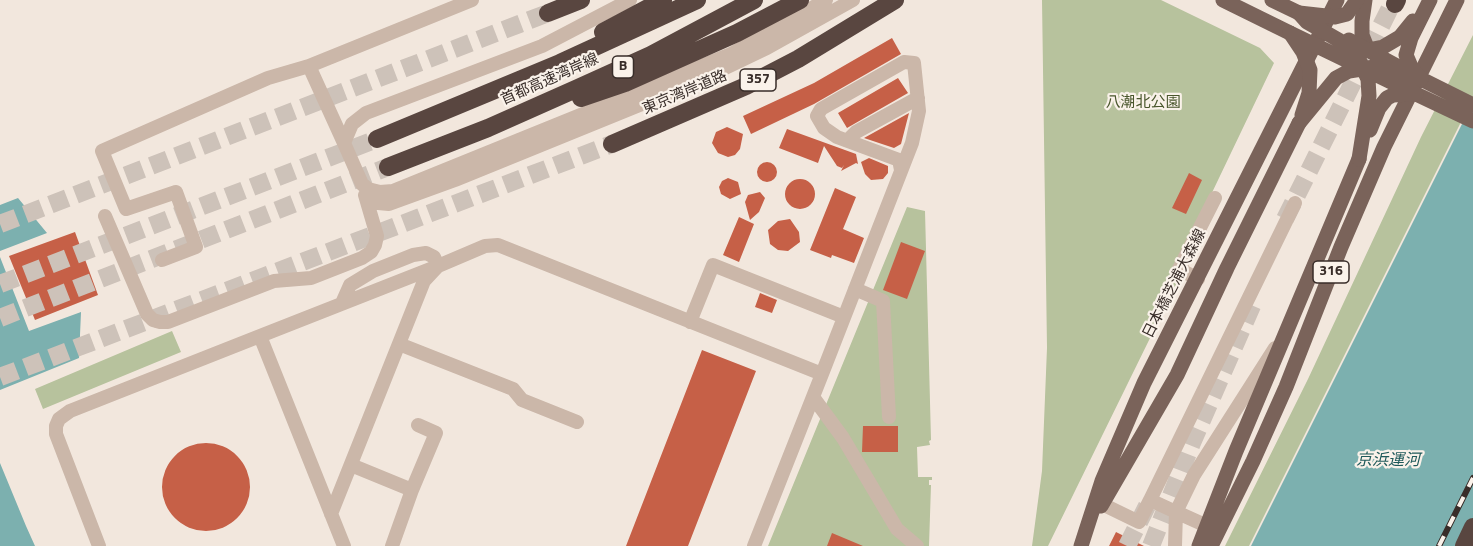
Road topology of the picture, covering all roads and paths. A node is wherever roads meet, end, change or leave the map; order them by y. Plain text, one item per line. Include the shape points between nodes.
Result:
1 (472, 0) edge
2 (581, 0) edge
3 (630, 0) edge
4 (663, 0) edge
5 (697, 0) edge
6 (754, 0) edge
7 (800, 0) edge
8 (826, 0) edge
9 (853, 0) edge
10 (895, 0) edge
11 (1223, 0) edge
12 (1272, 0) edge
13 (1337, 0) edge
14 (1357, 0) edge
15 (1365, 0) edge
16 (1430, 0) edge
17 (1457, 0) edge
18 (548, 13) tunnel mouth
19 (1299, 13) junction
20 (1290, 33) junction
21 (1360, 50) junction
22 (560, 63) junction
23 (309, 66) junction
24 (1381, 66) junction
25 (1363, 68) junction
26 (1419, 86) junction
27 (918, 98) junction
28 (1473, 105) edge
29 (1473, 121) edge
30 (1299, 123) junction
31 (488, 128) junction
32 (377, 139) tunnel mouth
33 (851, 142) junction
34 (344, 143) junction
35 (612, 144) tunnel mouth
36 (1359, 159) junction
37 (388, 167) tunnel mouth
38 (901, 170) junction
39 (362, 184) junction
40 (1215, 198) dead end
41 (367, 202) junction
42 (1295, 203) dead end
43 (105, 216) dead end
44 (162, 260) dead end
45 (438, 266) junction
46 (1198, 279) junction
47 (855, 289) junction
48 (342, 303) junction
49 (844, 317) junction
50 (690, 322) junction
51 (1290, 323) junction
52 (260, 336) junction
53 (399, 344) junction
54 (822, 374) junction
55 (813, 396) junction
56 (889, 417) dead end
57 (577, 422) dead end
58 (418, 425) dead end
59 (351, 465) junction
60 (412, 490) junction
61 (1150, 500) junction
62 (1102, 504) junction
63 (1176, 512) junction
64 (331, 514) junction
65 (1207, 525) junction
66 (1473, 527) edge
67 (1083, 540) edge
68 (99, 546) edge
69 (344, 546) edge
70 (392, 546) edge
71 (754, 546) edge
72 (917, 546) edge
73 (1175, 546) edge
74 (1199, 546) edge
75 (1211, 546) edge
76 (1464, 546) edge

1 - 23 lane
2 - 18 highway
3 - 34 lane via 542,45 366,113 352,124
4 - 22 highway via 610,27
5 - 22 highway, 首都高速湾岸線 / B
6 - 31 highway, 首都高速湾岸線 / B via 651,55
7 - 31 highway via 625,83
8 - 39 lane via 730,54 393,191 380,192
9 - 41 lane via 704,78 455,180 389,204
10 - 35 highway, 東京湾岸道路 / 357 via 767,75
11 - 20 main road
12 - 19 main road
13 - 46 main road, 日本橋芝浦大森線
14 - 19 main road, bridge via 1347,14 1335,18
15 - 21 main road
16 - 21 main road, bridge via 1400,37 1383,46
16 - 26 main road, bridge via 1406,55
17 - 75 main road, 316 via 1380,156 1286,387
19 - 21 main road, bridge via 1307,22
20 - 21 main road, bridge via 1328,46
20 - 25 main road, bridge
20 - 30 main road, bridge via 1310,70 1309,93
21 - 24 main road, bridge
21 - 25 main road, bridge
21 - 26 main road, bridge
22 - 32 highway, 首都高速湾岸線 / B
23 - 34 lane
23 - 44 lane via 268,78 102,151 126,209 176,192 196,247
24 - 25 main road, bridge
24 - 26 main road, bridge via 1394,80
25 - 26 main road, bridge
25 - 30 main road, bridge via 1336,78
25 - 36 main road, bridge via 1369,96
26 - 28 main road
26 - 29 main road
26 - 36 main road, bridge via 1382,103
27 - 33 lane via 856,132
27 - 33 lane via 914,63 904,62 821,109 817,116 824,128
27 - 38 lane via 912,143
30 - 62 main road via 1177,375
31 - 37 highway, 首都高速湾岸線 / B
33 - 38 lane via 899,160
34 - 39 lane
36 - 51 main road
38 - 47 lane
39 - 41 lane
40 - 46 lane via 1179,268
41 - 43 lane via 377,236 371,252 362,258 312,278 274,281 160,322 147,314
42 - 61 lane
45 - 48 lane
45 - 48 lane via 434,257 426,253 413,255 350,285
45 - 50 lane via 498,244
45 - 53 lane via 424,281
46 - 67 main road, 日本橋芝浦大森線 via 1125,426
47 - 49 lane
47 - 56 lane via 883,301
48 - 52 lane
49 - 50 lane via 713,265
49 - 54 lane
50 - 54 lane
51 - 63 lane via 1194,476
51 - 65 main road
52 - 64 lane
52 - 68 lane via 70,411 59,419 57,434
53 - 57 lane via 513,389 522,400
53 - 59 lane
54 - 55 lane
55 - 71 lane
55 - 72 lane via 897,529
58 - 60 lane via 434,424 436,433
59 - 60 lane
59 - 64 lane
60 - 70 lane
61 - 62 lane via 1139,522
61 - 63 lane
62 - 67 main road
63 - 65 lane
63 - 73 lane
64 - 69 lane
65 - 74 main road
66 - 76 highway

